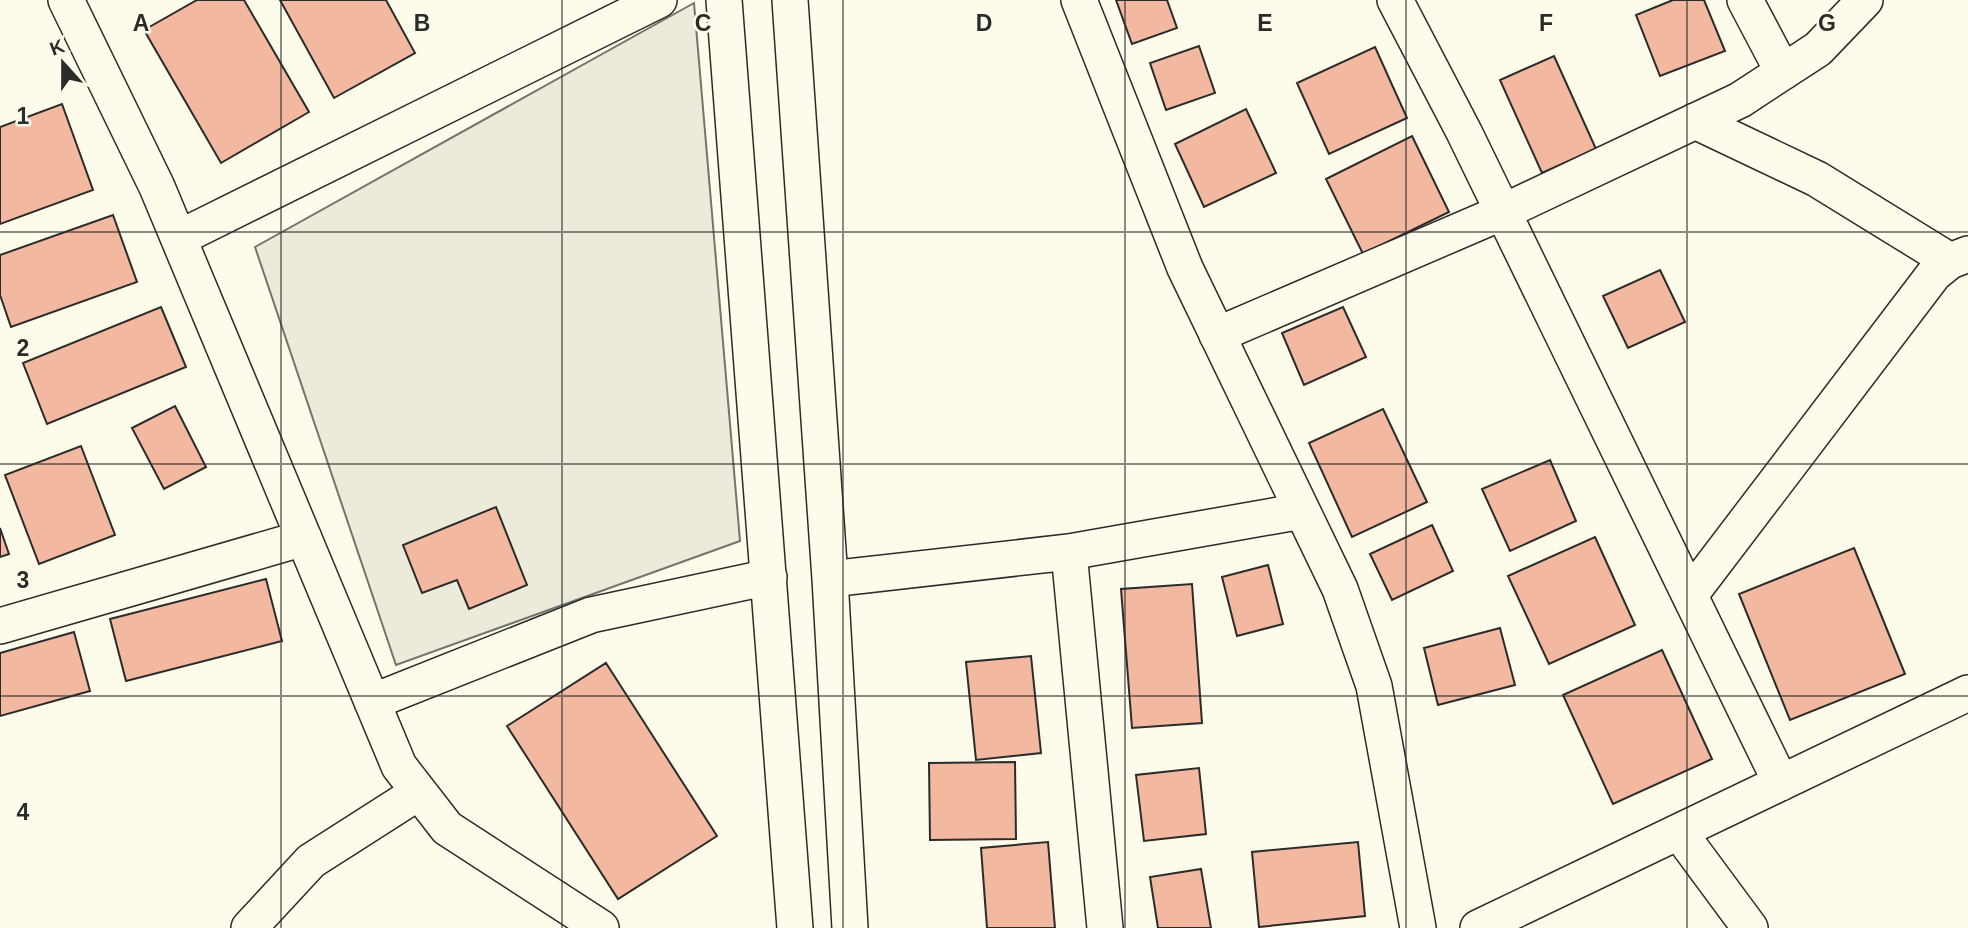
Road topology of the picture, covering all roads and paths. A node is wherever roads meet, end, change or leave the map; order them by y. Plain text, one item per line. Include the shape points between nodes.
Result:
1 (65, 0) edge
2 (659, 0) edge
3 (724, 0) edge
4 (790, 0) edge
5 (1079, 0) edge
6 (1395, 0) edge
7 (1745, 0) edge
8 (1865, 0) edge
9 (1783, 72) junction
10 (1695, 121) junction
11 (1503, 212) junction
12 (179, 238) junction
13 (1959, 258) edge
14 (1217, 335) junction
15 (1302, 511) junction
16 (304, 538) junction
17 (1069, 552) junction
18 (769, 577) junction
19 (831, 579) junction
20 (1689, 595) junction
21 (0, 626) edge
22 (1968, 693) edge
23 (372, 702) junction
24 (1781, 783) junction
25 (419, 792) junction
26 (1679, 832) junction
27 (249, 928) edge
28 (601, 928) edge
29 (795, 928) edge
30 (850, 928) edge
31 (1105, 928) edge
32 (1418, 928) edge
33 (1478, 928) edge
34 (1750, 928) edge

1 - 12 street
2 - 12 street
3 - 18 street
4 - 19 street
5 - 14 street via 1185,268
6 - 11 street
7 - 9 street
8 - 9 street via 1818,49
9 - 10 street via 1740,100
10 - 11 street
10 - 13 street via 1817,179
11 - 14 street
11 - 20 street
12 - 16 street
13 - 20 street via 1934,274
14 - 15 street
15 - 17 street
15 - 32 street via 1340,589 1374,686
16 - 21 street
16 - 23 street
17 - 19 street
17 - 31 street
18 - 23 street via 591,615
18 - 29 street
19 - 30 street
20 - 24 street
22 - 24 street
23 - 25 street via 399,766
24 - 26 street
25 - 27 street via 312,861
25 - 28 street via 447,828
26 - 33 street
26 - 34 street

